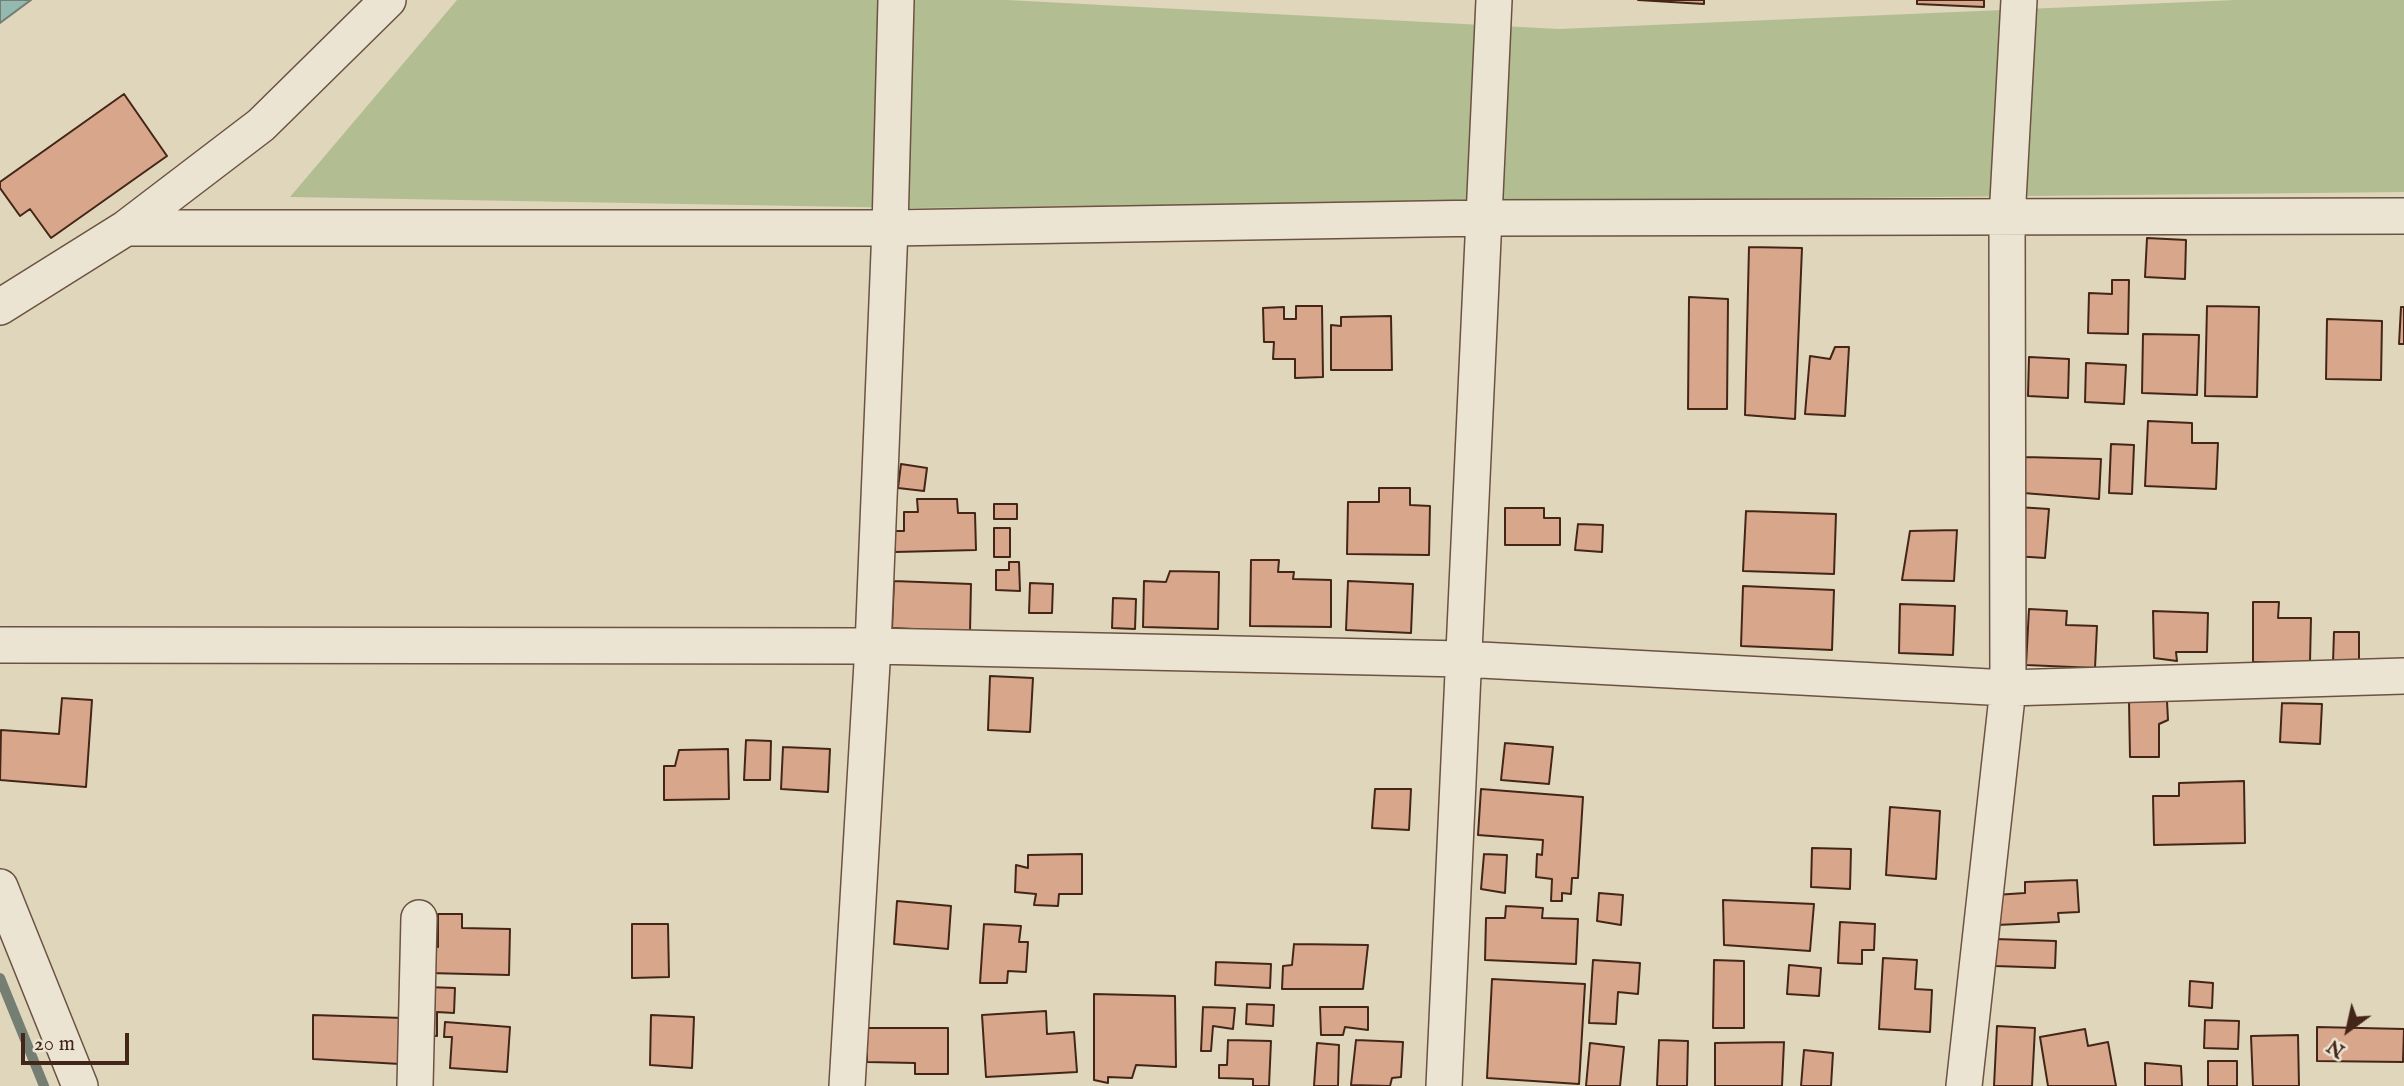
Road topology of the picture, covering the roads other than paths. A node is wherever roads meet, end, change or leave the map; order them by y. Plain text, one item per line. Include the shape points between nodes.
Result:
1 (388, 0) edge
2 (896, 0) edge
3 (1494, 0) edge
4 (2019, 0) edge
5 (2404, 216) edge
6 (1484, 218) junction
7 (2007, 219) junction
8 (126, 228) junction
9 (890, 228) junction
10 (0, 307) edge
11 (0, 645) edge
12 (873, 646) junction
13 (1462, 659) junction
14 (2404, 676) edge
15 (2008, 688) junction
16 (0, 887) edge
17 (419, 918) dead end
18 (80, 1086) edge
19 (415, 1086) edge
20 (846, 1086) edge
21 (1444, 1086) edge
22 (1965, 1086) edge

1 - 8 street via 261,125
2 - 9 street
3 - 6 street
4 - 7 street
5 - 7 street
6 - 7 street
6 - 9 street
6 - 13 street
7 - 15 street
8 - 9 street
8 - 10 street
9 - 12 street
11 - 12 street
12 - 13 street
12 - 20 street
13 - 15 street
13 - 21 street
14 - 15 street
15 - 22 street
16 - 18 street
17 - 19 street

